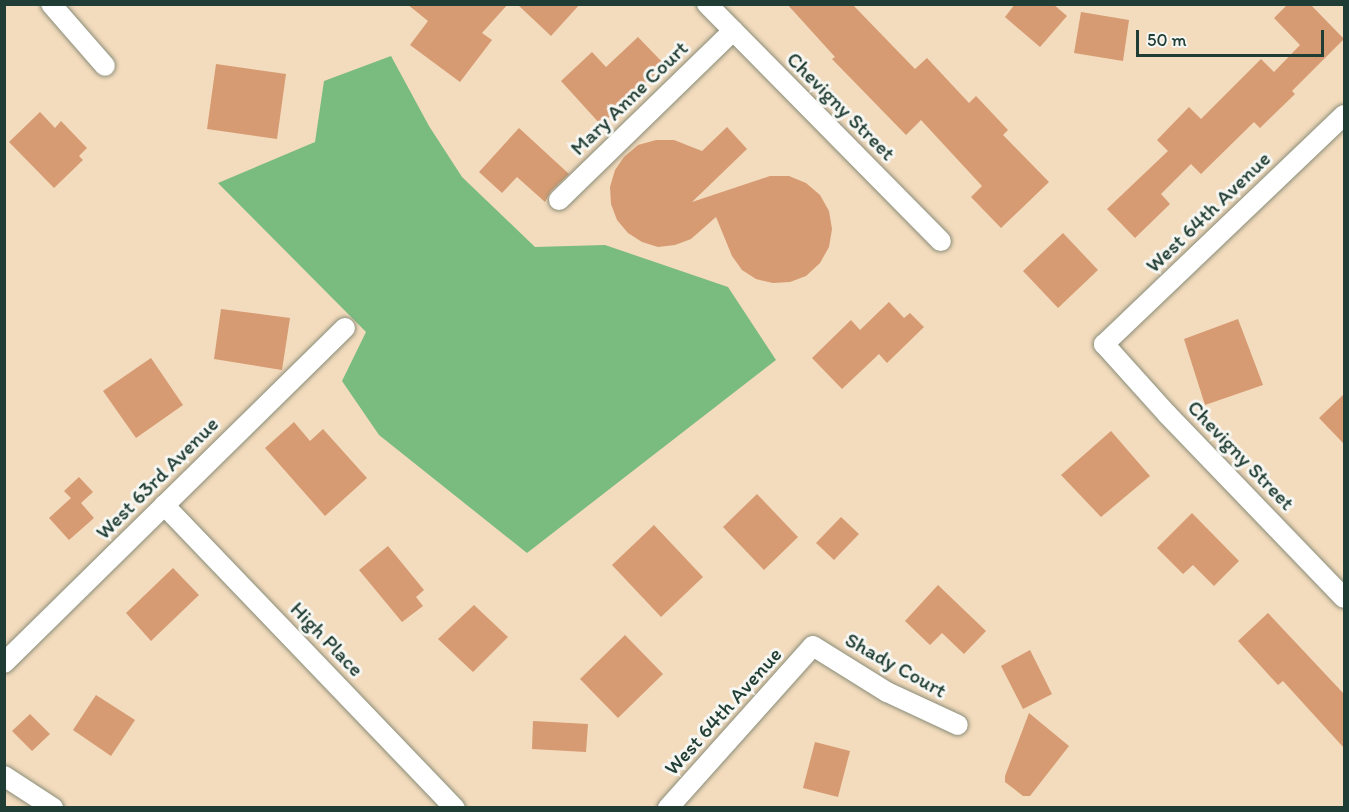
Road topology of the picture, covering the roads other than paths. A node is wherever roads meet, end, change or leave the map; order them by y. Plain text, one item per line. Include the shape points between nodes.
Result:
1 (51, 4) edge
2 (707, 4) edge
3 (733, 31) junction
4 (105, 66) dead end
5 (1344, 115) edge
6 (559, 200) dead end
7 (941, 241) dead end
8 (345, 328) dead end
9 (1104, 344) joint
10 (164, 505) junction
11 (1344, 598) edge
12 (813, 646) joint
13 (4, 663) edge
14 (958, 725) dead end
15 (4, 776) edge
16 (53, 807) edge
17 (455, 807) edge
18 (668, 807) edge

1 - 4 street
2 - 3 street, Chevigny Street
3 - 6 street, Mary Anne Court
3 - 7 street, Chevigny Street
5 - 9 street, West 64th Avenue
8 - 10 street, West 63rd Avenue
9 - 11 street, Chevigny Street
10 - 13 street, West 63rd Avenue
10 - 17 street, High Place
12 - 14 street, Shady Court via 886,692
12 - 18 street, West 64th Avenue
15 - 16 street

